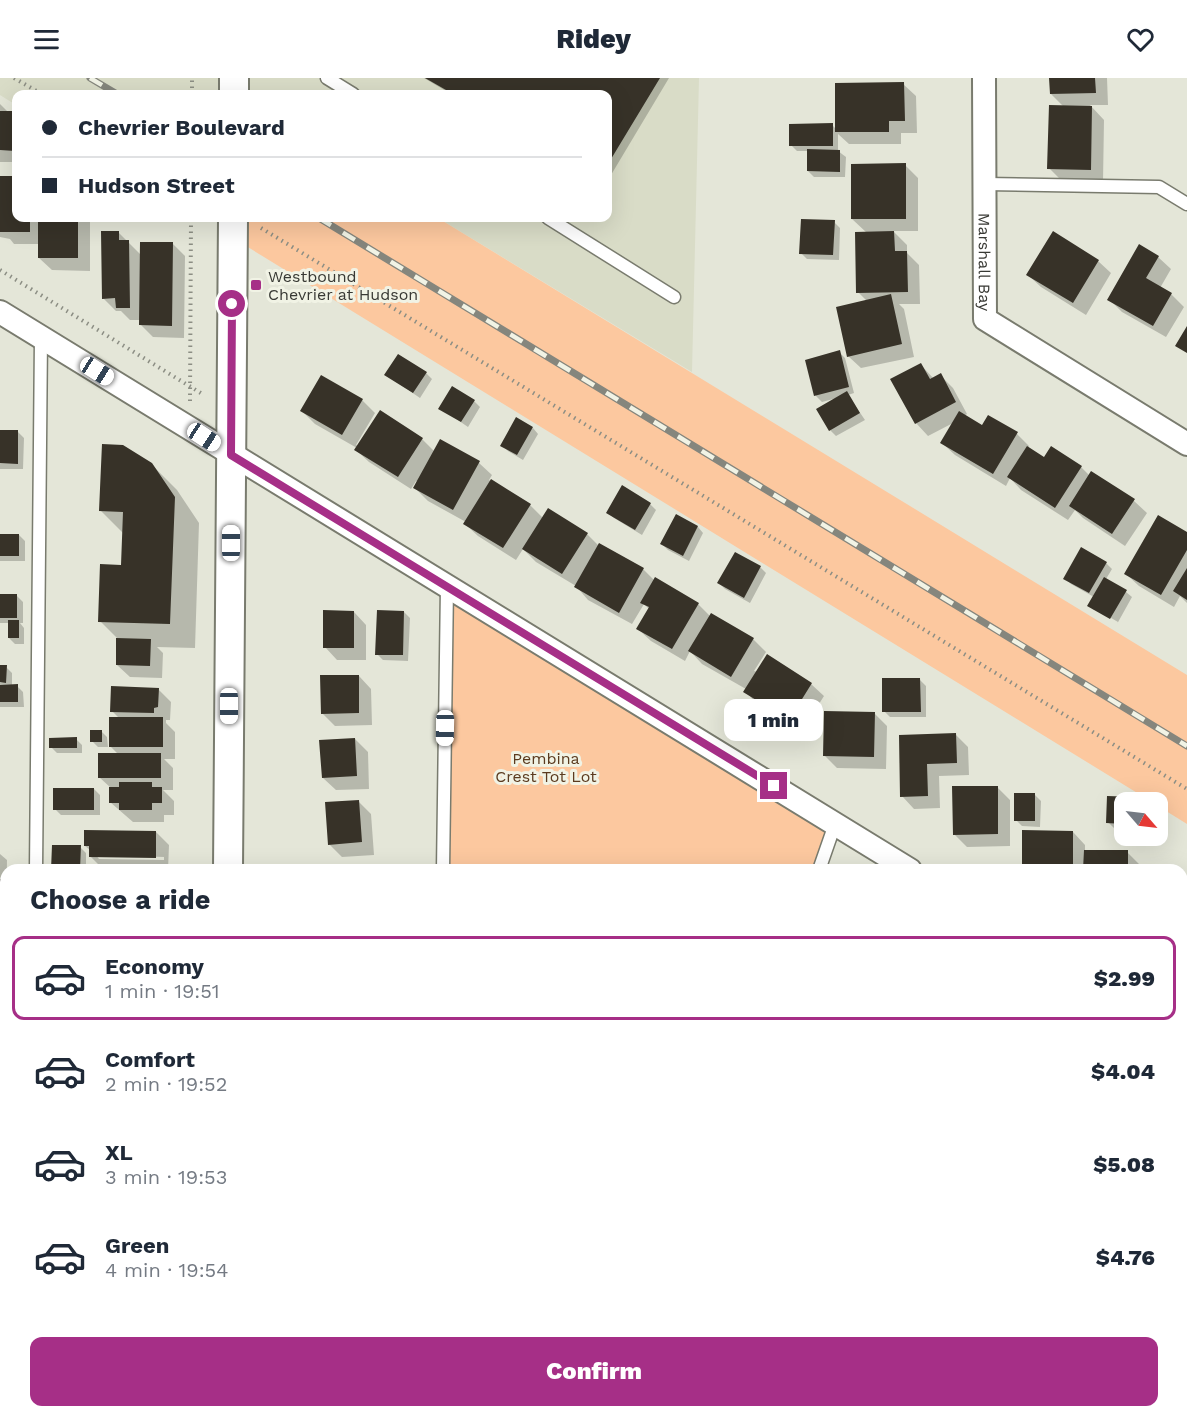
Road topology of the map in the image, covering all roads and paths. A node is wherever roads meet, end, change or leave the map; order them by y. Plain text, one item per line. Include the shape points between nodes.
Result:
1 (14, 78) edge
2 (327, 78) edge
3 (984, 78) edge
4 (35, 90) edge
5 (346, 90) edge
6 (985, 184) junction
7 (1187, 204) edge
8 (191, 222) edge
9 (244, 222) edge
10 (247, 222) edge
11 (554, 222) edge
12 (0, 270) edge
13 (674, 297) dead end
14 (0, 312) edge
15 (41, 337) junction
16 (190, 385) junction
17 (212, 399) dead end
18 (190, 407) dead end
19 (1187, 444) edge
20 (231, 455) junction
21 (447, 586) junction
22 (1187, 789) edge
23 (835, 824) junction
24 (36, 864) edge
25 (228, 864) edge
26 (443, 864) edge
27 (821, 864) edge
28 (900, 864) edge

1 - 4 path
2 - 5 lane
3 - 6 street, Marshall Bay
6 - 7 lane via 1160,187
6 - 19 street, Marshall Bay via 986,319
8 - 16 path
9 - 20 street
10 - 22 path
11 - 13 lane
12 - 16 path
14 - 15 street
15 - 20 street
15 - 24 lane
16 - 17 path
16 - 18 path
20 - 21 street
20 - 25 street
21 - 23 street
21 - 26 lane
23 - 27 lane
23 - 28 street

